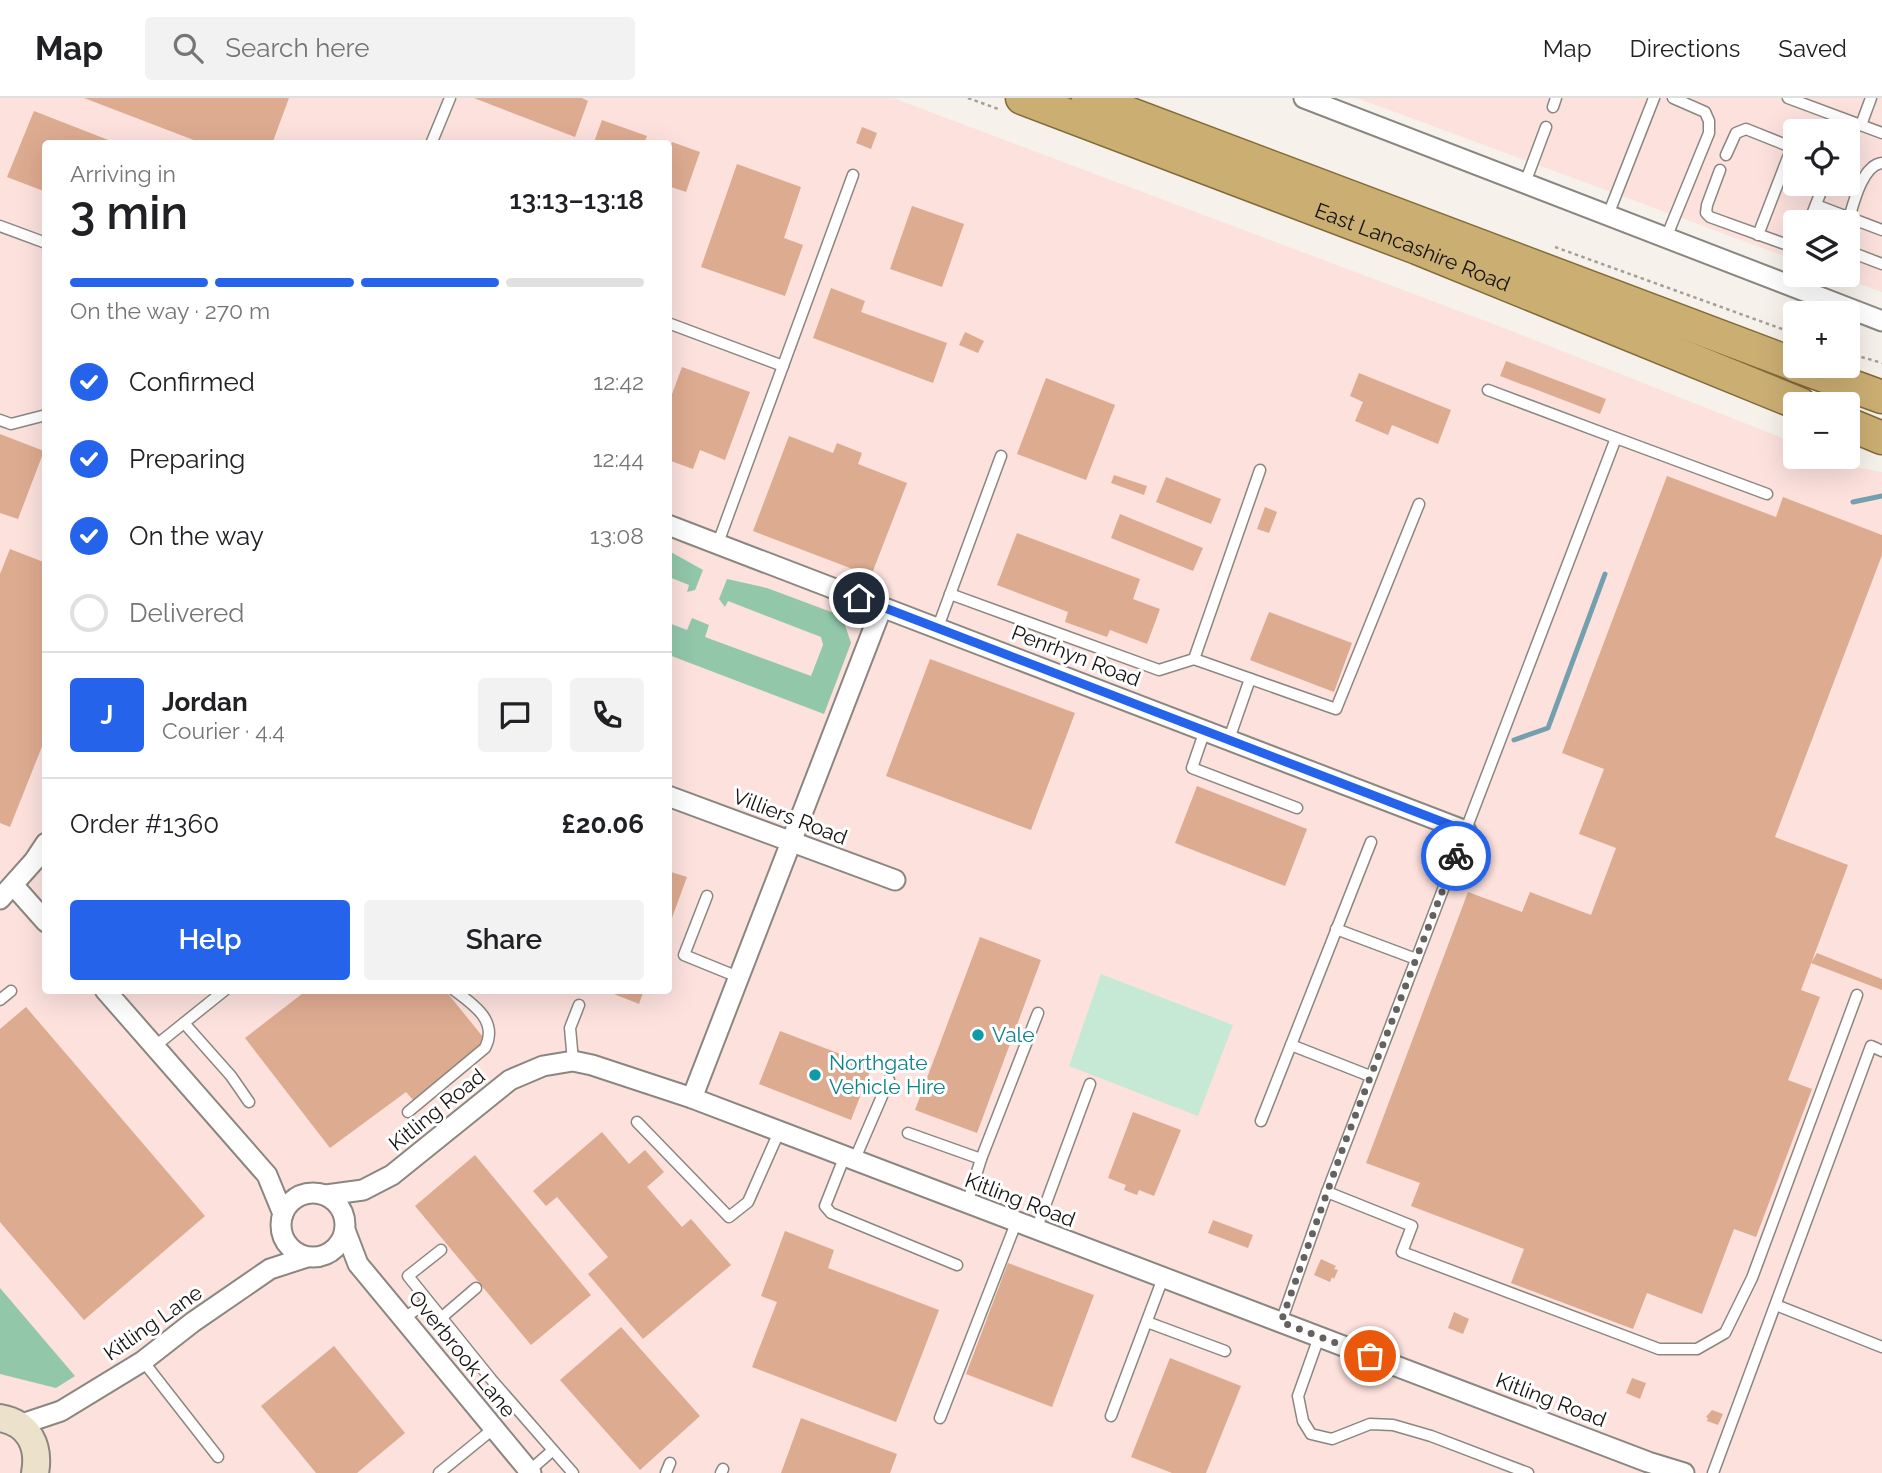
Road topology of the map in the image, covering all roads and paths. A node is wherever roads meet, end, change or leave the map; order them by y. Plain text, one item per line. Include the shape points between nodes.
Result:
1 (450, 98) edge
2 (1022, 98) edge
3 (1088, 98) edge
4 (1304, 98) edge
5 (1654, 98) edge
6 (1673, 98) edge
7 (1788, 98) edge
8 (1871, 98) edge
9 (1861, 125) junction
10 (1546, 127) dead end
11 (1882, 133) edge
12 (432, 140) edge
13 (1783, 144) edge
14 (1726, 155) dead end
15 (1882, 163) edge
16 (1720, 170) dead end
17 (1783, 174) edge
18 (853, 175) dead end
19 (1525, 183) junction
20 (1819, 196) edge
21 (1816, 205) junction
22 (1814, 210) edge
23 (1827, 210) edge
24 (1853, 210) edge
25 (1608, 215) junction
26 (1860, 223) edge
27 (0, 226) edge
28 (1882, 230) edge
29 (1758, 234) junction
30 (1666, 238) junction
31 (42, 242) edge
32 (1783, 243) edge
33 (1551, 245) dead end
34 (1860, 256) edge
35 (1882, 264) edge
36 (1783, 282) edge
37 (1795, 287) edge
38 (1882, 321) edge
39 (672, 324) edge
40 (1783, 329) edge
41 (1860, 357) edge
42 (1783, 360) edge
43 (1882, 363) edge
44 (783, 366) junction
45 (1831, 378) edge
46 (1488, 390) dead end
47 (1783, 397) edge
48 (1882, 397) edge
49 (42, 416) edge
50 (0, 420) edge
51 (1860, 429) edge
52 (1616, 438) junction
53 (1882, 438) edge
54 (1001, 456) dead end
55 (1260, 470) dead end
56 (1767, 494) dead end
57 (1419, 504) dead end
58 (672, 526) edge
59 (718, 543) junction
60 (950, 594) junction
61 (882, 607) junction
62 (939, 627) junction
63 (1194, 659) junction
64 (1250, 679) junction
65 (1205, 729) junction
66 (1229, 739) junction
67 (672, 797) edge
68 (1297, 808) dead end
69 (1466, 831) junction
70 (792, 842) junction
71 (1371, 842) dead end
72 (42, 849) edge
73 (895, 880) dead end
74 (7, 892) edge
75 (707, 896) dead end
76 (42, 919) edge
77 (1336, 929) junction
78 (1416, 959) junction
79 (738, 977) junction
80 (11, 991) dead end
81 (108, 994) edge
82 (220, 994) edge
83 (459, 994) edge
84 (1857, 995) dead end
85 (0, 1000) edge
86 (579, 1005) dead end
87 (1038, 1013) dead end
88 (184, 1023) junction
89 (1291, 1045) junction
90 (154, 1046) junction
91 (1882, 1051) edge
92 (573, 1061) junction
93 (1370, 1076) junction
94 (889, 1080) dead end
95 (1090, 1084) dead end
96 (692, 1098) junction
97 (249, 1102) dead end
98 (408, 1112) dead end
99 (1261, 1121) dead end
100 (637, 1122) dead end
101 (779, 1132) junction
102 (908, 1133) dead end
103 (849, 1159) junction
104 (981, 1160) junction
105 (267, 1175) junction
106 (363, 1190) junction
107 (1327, 1192) junction
108 (306, 1193) junction
109 (326, 1195) junction
110 (967, 1204) junction
111 (283, 1213) junction
112 (1016, 1223) junction
113 (345, 1225) junction
114 (1036, 1230) junction
115 (283, 1237) junction
116 (441, 1250) dead end
117 (316, 1256) junction
118 (358, 1264) junction
119 (957, 1265) dead end
120 (270, 1269) junction
121 (1163, 1278) junction
122 (476, 1289) dead end
123 (427, 1302) junction
124 (1776, 1306) junction
125 (440, 1318) junction
126 (403, 1319) junction
127 (1147, 1322) junction
128 (1281, 1322) junction
129 (1319, 1337) junction
130 (1882, 1347) edge
131 (1225, 1351) dead end
132 (143, 1361) junction
133 (61, 1412) junction
134 (1111, 1416) dead end
135 (940, 1418) dead end
136 (10, 1422) edge
137 (493, 1429) junction
138 (35, 1446) junction
139 (552, 1451) junction
140 (218, 1457) dead end
141 (530, 1472) edge
142 (35, 1473) edge
143 (439, 1473) edge
144 (573, 1473) edge
145 (1528, 1473) edge
146 (1684, 1473) edge
147 (1713, 1473) edge

1 - 12 lane
2 - 47 highway, East Lancashire Road via 1417,248
3 - 42 highway, East Lancashire Road
4 - 19 street
5 - 25 lane
6 - 30 lane via 1705,112 1709,133
7 - 9 lane
8 - 9 lane
9 - 11 lane
10 - 19 lane
13 - 14 lane via 1746,129 1737,133
15 - 24 lane via 1868,170
16 - 29 lane via 1706,213
17 - 29 lane
18 - 44 lane
19 - 25 street
20 - 21 lane
21 - 22 lane
21 - 23 lane
25 - 30 street
26 - 28 lane
27 - 31 lane
29 - 32 lane
30 - 36 street
33 - 40 path
34 - 35 lane
37 - 38 street
39 - 44 lane
41 - 43 path
44 - 59 lane
45 - 48 highway, East Lancashire Road
46 - 52 lane
49 - 50 lane via 11,424
51 - 53 highway
52 - 56 lane
52 - 69 lane
54 - 60 lane
55 - 63 lane
57 - 64 lane via 1336,709
58 - 59 street, Penrhyn Road
59 - 61 street, Penrhyn Road
60 - 62 lane
60 - 63 lane via 1159,670
61 - 62 street, Penrhyn Road
61 - 70 street
62 - 65 street, Penrhyn Road
63 - 64 lane
64 - 66 lane
65 - 66 street, Penrhyn Road
65 - 68 lane via 1192,768
66 - 69 street, Penrhyn Road
67 - 70 street, Villiers Road
69 - 78 lane
70 - 73 street, Villiers Road
70 - 79 street
71 - 77 lane
72 - 74 street
74 - 76 street
75 - 79 lane via 684,955
77 - 78 lane
77 - 89 lane
78 - 93 lane
79 - 96 street
80 - 85 lane
81 - 90 street
82 - 88 lane
83 - 98 lane via 487,1020 488,1042
84 - 107 lane via 1752,1278 1725,1334 1697,1349 1659,1349 1402,1252 1412,1226
86 - 92 lane via 570,1028
87 - 104 lane
88 - 90 lane
88 - 97 lane
89 - 93 lane
89 - 99 lane
90 - 105 street
91 - 124 lane via 1871,1046
92 - 96 street, Kitling Road
92 - 106 street, Kitling Road via 543,1066 510,1080 392,1175
93 - 107 lane
94 - 103 lane
95 - 114 lane
96 - 101 street, Kitling Road
100 - 101 lane via 729,1217 748,1202
101 - 103 street, Kitling Road
102 - 104 lane
103 - 110 street, Kitling Road
103 - 119 lane via 825,1206 831,1213
104 - 110 lane
105 - 108 street
105 - 111 street
106 - 109 street, Kitling Road
106 - 113 street
107 - 128 lane
108 - 109 street
108 - 111 street
109 - 113 street via 341,1209
110 - 112 street, Kitling Road
111 - 115 street
112 - 114 street, Kitling Road
112 - 135 lane
113 - 117 street via 335,1249
113 - 118 street, Overbrook Lane
114 - 121 street, Kitling Road
115 - 117 street via 297,1253
115 - 120 street
116 - 123 lane via 408,1276
117 - 118 street
117 - 120 street, Kitling Lane
118 - 126 street, Overbrook Lane
120 - 132 street, Kitling Lane
121 - 127 lane
121 - 128 street, Kitling Road
122 - 125 lane
123 - 125 lane
123 - 126 lane
124 - 130 lane
124 - 147 lane
125 - 139 lane
126 - 137 street, Overbrook Lane
127 - 131 lane
127 - 134 lane
128 - 129 street, Kitling Road
129 - 145 lane via 1298,1396 1311,1434 1332,1439 1370,1424 1393,1425
129 - 146 street, Kitling Road
132 - 133 street, Kitling Lane
132 - 140 lane
133 - 136 street, Kitling Lane
133 - 138 street, Kitling Lane
136 - 138 main road via 30,1434
137 - 141 street, Overbrook Lane
137 - 143 lane
138 - 142 main road
139 - 141 lane
139 - 144 lane

